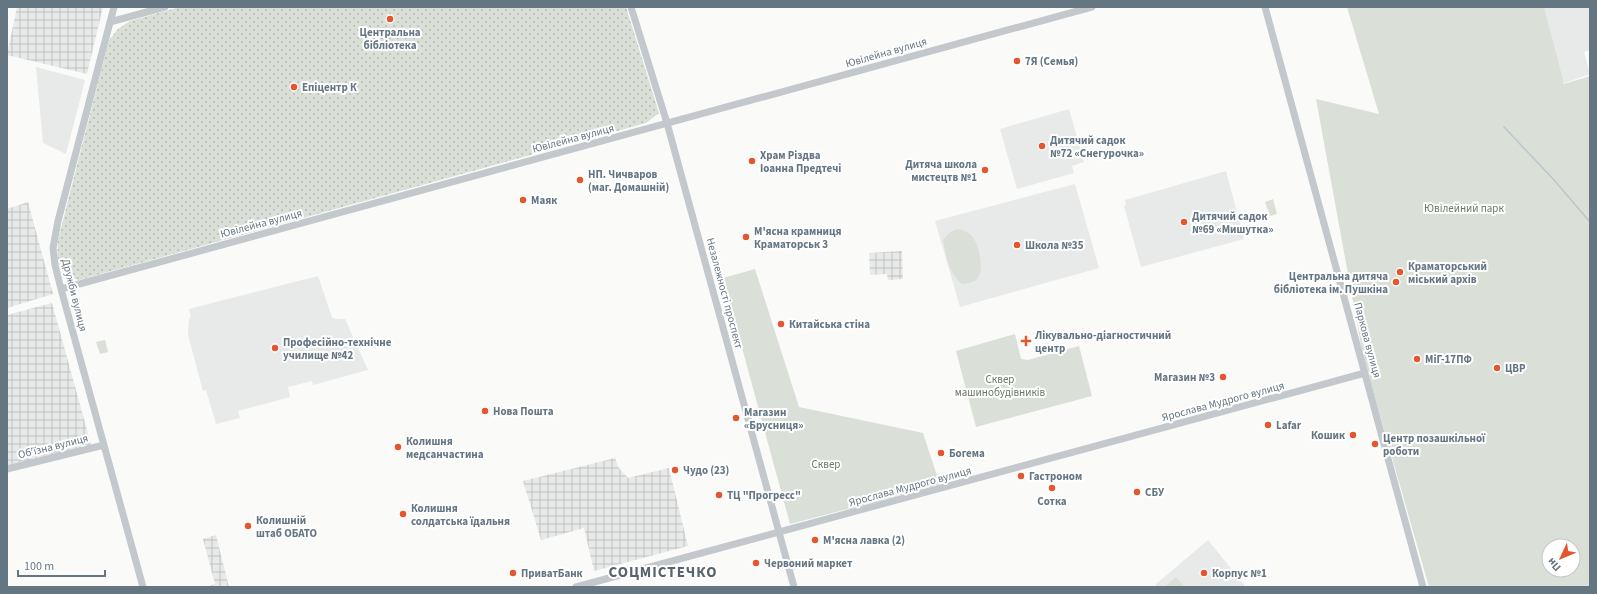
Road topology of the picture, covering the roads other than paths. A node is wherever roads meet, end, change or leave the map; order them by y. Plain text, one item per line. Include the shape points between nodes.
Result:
1 (114, 7) edge
2 (165, 7) edge
3 (631, 7) edge
4 (1092, 7) edge
5 (1265, 7) edge
6 (110, 22) junction
7 (667, 123) junction
8 (61, 289) junction
9 (1365, 373) junction
10 (104, 445) junction
11 (7, 469) edge
12 (779, 532) junction
13 (143, 587) edge
14 (576, 587) edge
15 (794, 587) edge
16 (1423, 587) edge

1 - 6 street, Дружби вулиця
2 - 6 street
3 - 7 street, Незалежності проспект
4 - 7 street, Ювілейна вулиця
5 - 9 street, Паркова вулиця
6 - 8 street, Дружби вулиця via 53,248
7 - 8 street, Ювілейна вулиця
7 - 12 street, Незалежності проспект
8 - 10 street, Дружби вулиця
9 - 12 street, Ярослава Мудрого вулиця
9 - 16 street, Паркова вулиця
10 - 11 street, Об’їзна вулиця
10 - 13 street, Дружби вулиця
12 - 14 street, Ярослава Мудрого вулиця
12 - 15 street, Незалежності проспект

